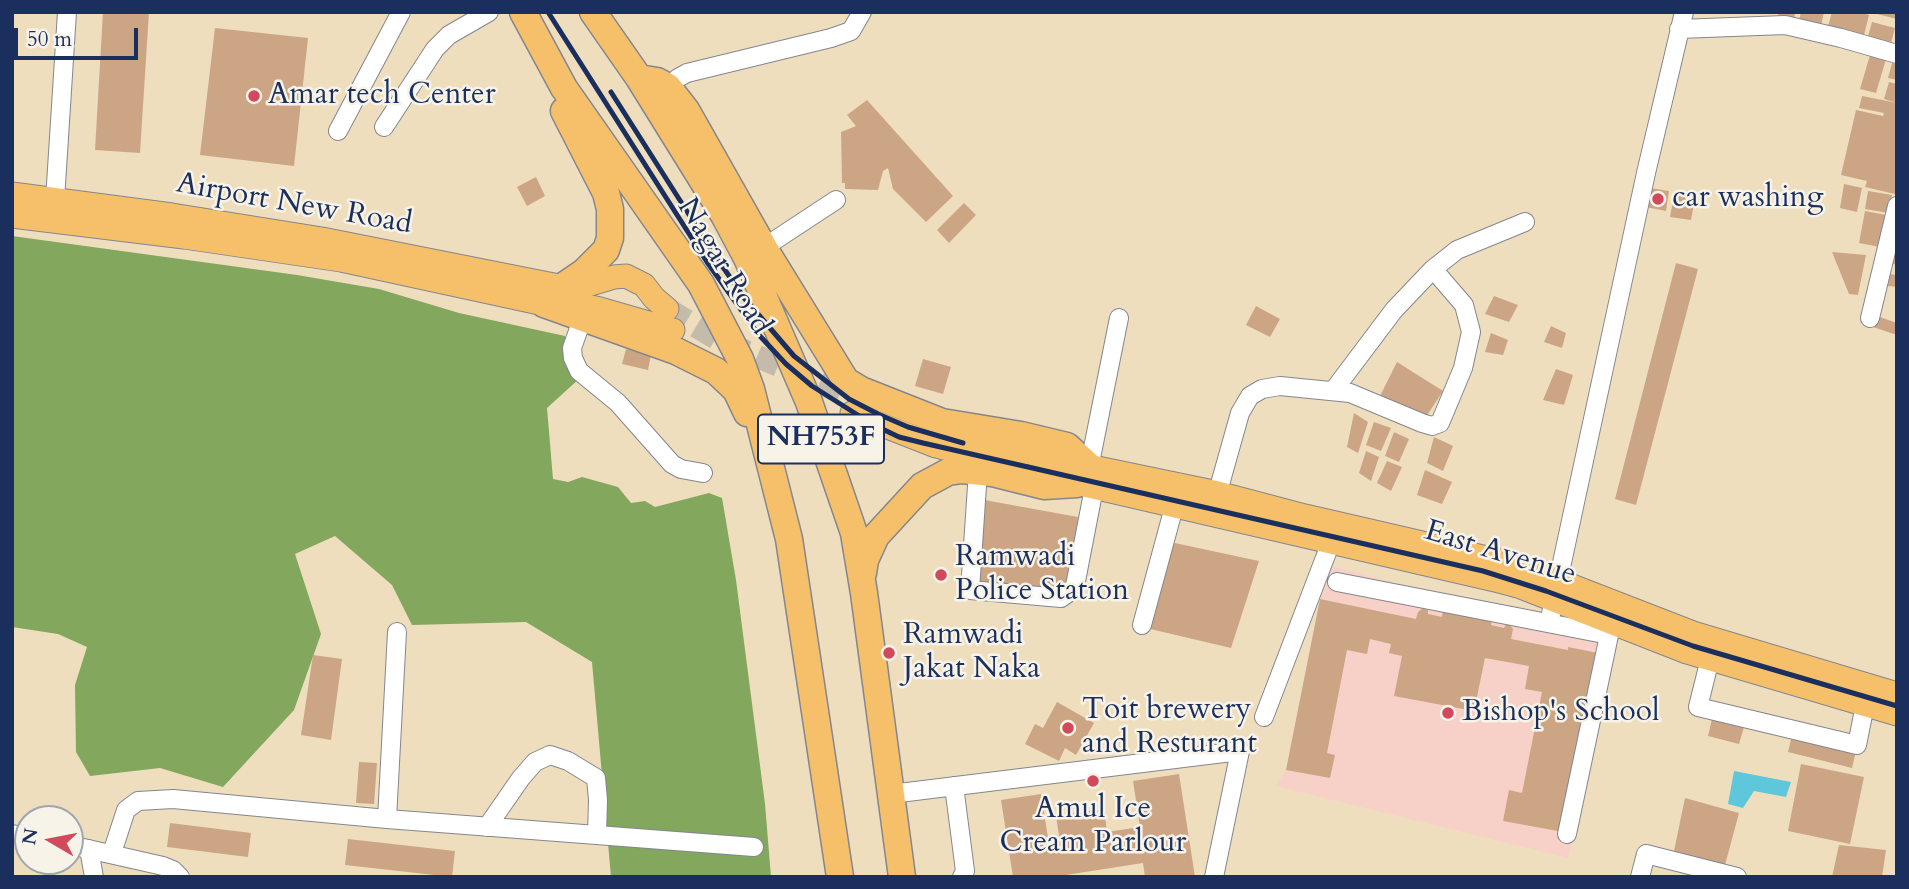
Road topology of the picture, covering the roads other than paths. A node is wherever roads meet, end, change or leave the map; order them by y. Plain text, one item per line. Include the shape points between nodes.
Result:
1 (67, 12) edge
2 (401, 12) edge
3 (489, 12) edge
4 (523, 12) edge
5 (593, 12) edge
6 (862, 12) edge
7 (1682, 21) edge
8 (1897, 54) edge
9 (556, 73) junction
10 (639, 78) junction
11 (668, 87) junction
12 (384, 127) dead end
13 (338, 131) dead end
14 (12, 194) edge
15 (55, 200) junction
16 (836, 200) dead end
17 (1897, 206) edge
18 (12, 216) edge
19 (1525, 222) dead end
20 (756, 253) junction
21 (1433, 269) junction
22 (553, 296) junction
23 (1119, 318) dead end
24 (1870, 318) dead end
25 (582, 320) junction
26 (1334, 391) junction
27 (854, 406) tunnel mouth
28 (767, 452) junction
29 (978, 471) junction
30 (703, 473) dead end
31 (1086, 481) junction
32 (1218, 493) junction
33 (1174, 507) junction
34 (1211, 516) junction
35 (1331, 542) junction
36 (862, 579) junction
37 (1337, 582) dead end
38 (1556, 590) junction
39 (1549, 623) junction
40 (1142, 625) dead end
41 (1611, 629) junction
42 (397, 632) dead end
43 (1710, 659) junction
44 (1897, 694) edge
45 (1866, 705) junction
46 (1897, 714) edge
47 (1264, 716) dead end
48 (954, 786) junction
49 (891, 794) junction
50 (387, 819) junction
51 (486, 827) junction
52 (1567, 834) dead end
53 (597, 835) junction
54 (754, 847) dead end
55 (84, 848) edge
56 (89, 849) junction
57 (112, 853) junction
58 (94, 877) edge
59 (180, 877) edge
60 (840, 877) edge
61 (902, 877) edge
62 (961, 877) edge
63 (1214, 877) edge
64 (1640, 877) edge
65 (1737, 877) edge

1 - 15 street
2 - 13 street
3 - 12 street via 449,35 435,49
4 - 9 highway, Nagar Road / NH753F
5 - 10 highway, Nagar Road / NH753F
6 - 11 street via 851,31 687,73
7 - 8 street via 1785,25
7 - 38 street
9 - 22 highway via 565,116 606,193 610,238 606,250
9 - 28 highway, Nagar Road / NH753F via 701,284 740,359
10 - 11 highway
10 - 20 highway, Nagar Road / NH753F via 724,215
11 - 20 highway via 686,110
14 - 15 main road, Airport New Road
15 - 22 main road, Airport New Road via 322,239
16 - 20 street
17 - 24 street
18 - 22 main road, Airport New Road via 341,260
19 - 21 street via 1457,250
20 - 31 highway via 846,381 942,422 1067,446
20 - 36 highway, Nagar Road / NH753F via 854,533
21 - 26 street via 1394,310
21 - 26 street via 1464,305 1471,332 1463,368 1440,423 1422,423 1350,393
22 - 22 main road via 600,309 670,319 644,285 626,276
22 - 25 highway
23 - 31 street
25 - 28 highway via 676,351 716,371 736,390
25 - 30 street via 572,348 579,371 618,403 672,464
26 - 32 street via 1280,386 1250,396 1240,413
27 - 31 main road
28 - 60 highway, Nagar Road / NH753F via 789,539
29 - 31 highway via 1044,486
29 - 31 street via 970,590 1060,598 1069,593 1075,586
29 - 36 highway via 948,471 922,486 876,536
31 - 32 main road, East Avenue
31 - 33 main road, East Avenue
32 - 34 street
32 - 38 main road, East Avenue via 1500,561
33 - 34 main road, East Avenue
33 - 40 street
34 - 35 main road, East Avenue
35 - 38 main road, East Avenue
35 - 47 street
36 - 49 highway, Nagar Road / NH753F
37 - 39 street
38 - 39 street
38 - 41 main road, East Avenue
38 - 44 main road, East Avenue
39 - 41 street
41 - 43 main road, East Avenue
41 - 52 street
42 - 50 street
43 - 45 main road, East Avenue
43 - 45 street via 1698,707 1857,744
45 - 46 main road, East Avenue
48 - 49 street
48 - 62 street via 965,871
48 - 63 street via 1240,751
49 - 61 highway, Nagar Road / NH753F
50 - 51 street
50 - 57 street via 173,799 138,801 126,810
51 - 53 street
51 - 53 street via 535,762 550,755 596,778
53 - 54 street
55 - 56 street
56 - 57 street
56 - 58 street
57 - 59 street via 163,866
64 - 65 street via 1646,854

